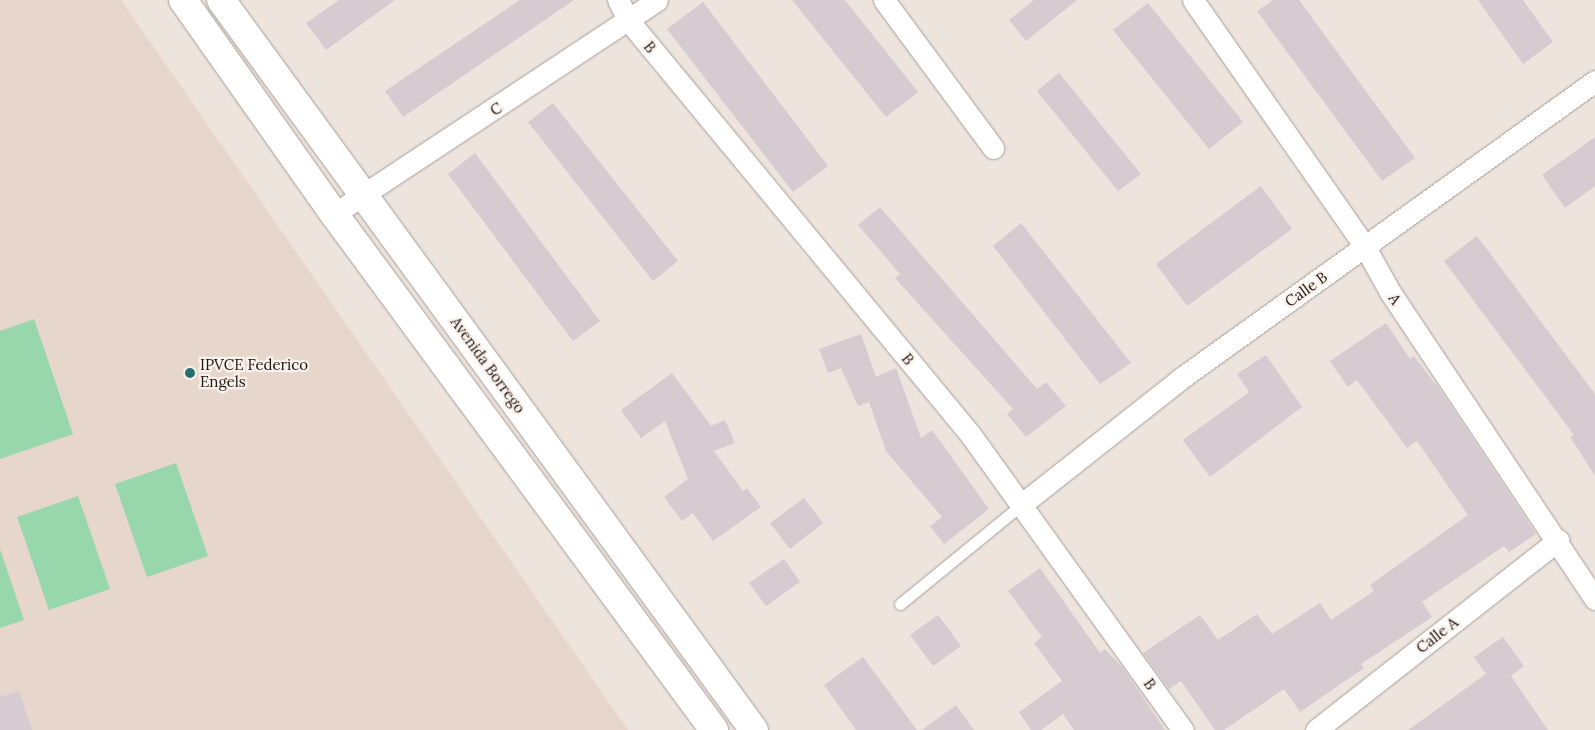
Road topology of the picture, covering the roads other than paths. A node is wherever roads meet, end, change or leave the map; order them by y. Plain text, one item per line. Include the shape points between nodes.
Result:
1 (182, 0) edge
2 (221, 0) edge
3 (618, 0) edge
4 (657, 0) edge
5 (884, 0) edge
6 (1194, 0) edge
7 (628, 20) junction
8 (1595, 81) edge
9 (993, 148) dead end
10 (365, 196) junction
11 (334, 214) junction
12 (1365, 247) junction
13 (1022, 504) junction
14 (1558, 540) junction
15 (1595, 598) edge
16 (900, 604) dead end
17 (714, 730) edge
18 (754, 730) edge
19 (1183, 730) edge
20 (1316, 730) edge

1 - 11 main road
2 - 10 main road, Avenida Borrego
3 - 7 street, B
4 - 7 street, C
5 - 9 street
6 - 12 street, A
7 - 10 street, C
7 - 13 street, B via 964,426
8 - 12 street, Calle B
10 - 11 street, C
10 - 18 main road, Avenida Borrego
11 - 17 main road
12 - 13 street, Calle B via 1180,379
12 - 14 street, A via 1390,292
13 - 16 lane
13 - 19 street, B
14 - 15 street, A
14 - 20 street, Calle A

